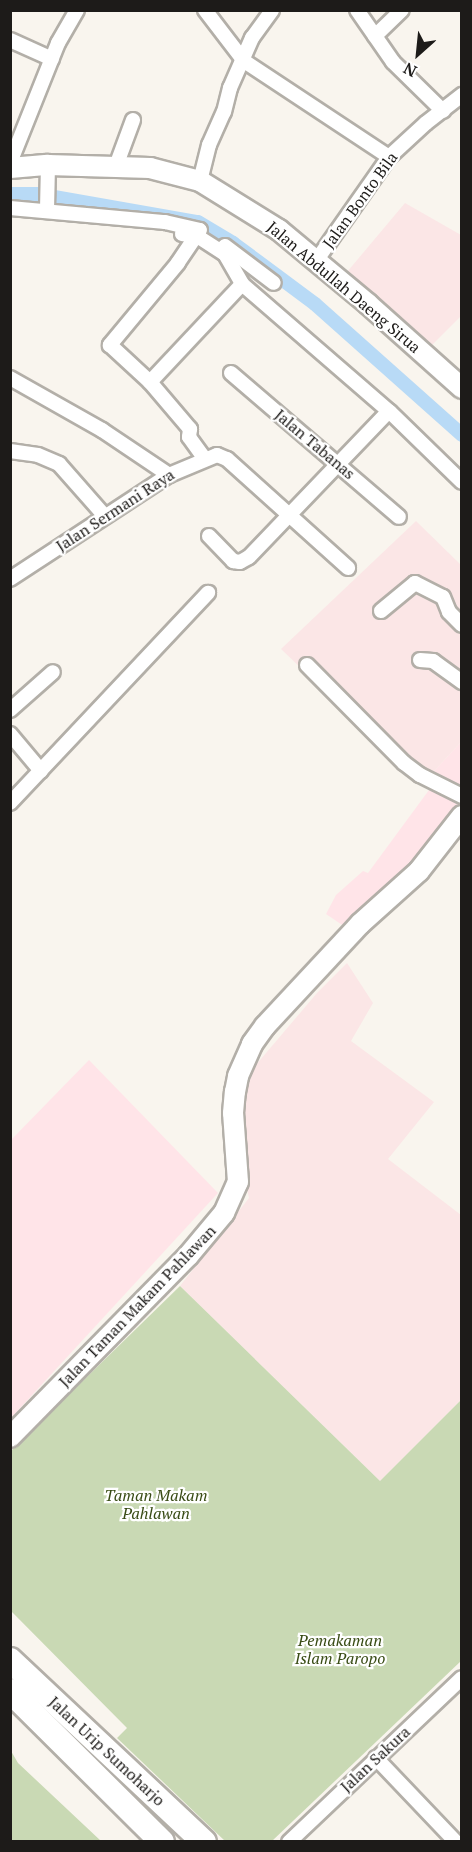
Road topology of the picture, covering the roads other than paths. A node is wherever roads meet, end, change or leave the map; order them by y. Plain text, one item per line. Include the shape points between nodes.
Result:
1 (77, 10) edge
2 (205, 10) edge
3 (272, 10) edge
4 (357, 10) edge
5 (402, 10) edge
6 (375, 36) junction
7 (10, 40) edge
8 (52, 58) junction
9 (244, 61) junction
10 (462, 95) edge
11 (443, 111) junction
12 (134, 120) dead end
13 (389, 157) junction
14 (10, 163) edge
15 (116, 166) junction
16 (10, 168) edge
17 (47, 169) junction
18 (200, 181) junction
19 (46, 204) junction
20 (10, 208) edge
21 (198, 233) junction
22 (182, 234) dead end
23 (316, 261) junction
24 (263, 273) junction
25 (274, 283) dead end
26 (245, 286) junction
27 (231, 373) dead end
28 (10, 378) edge
29 (150, 382) junction
30 (462, 388) edge
31 (389, 411) junction
32 (10, 451) edge
33 (204, 458) junction
34 (340, 464) junction
35 (169, 475) junction
36 (462, 482) edge
37 (104, 515) junction
38 (292, 515) junction
39 (399, 517) dead end
40 (209, 536) dead end
41 (348, 568) dead end
42 (10, 579) edge
43 (208, 593) dead end
44 (381, 611) dead end
45 (462, 625) edge
46 (420, 660) dead end
47 (307, 665) dead end
48 (53, 672) dead end
49 (462, 682) edge
50 (10, 710) edge
51 (10, 734) edge
52 (41, 771) junction
53 (462, 796) edge
54 (10, 803) edge
55 (462, 816) edge
56 (10, 1437) edge
57 (10, 1660) edge
58 (462, 1678) edge
59 (10, 1691) edge
60 (376, 1758) junction
61 (162, 1842) edge
62 (204, 1842) edge
63 (289, 1842) edge
64 (456, 1842) edge

1 - 8 street
2 - 9 street
3 - 9 street via 252,38
4 - 6 street
5 - 6 street
6 - 11 street via 393,62
7 - 8 street
8 - 14 street
9 - 13 street
9 - 18 street via 209,145
10 - 11 street, Jalan Bonto Bila
11 - 13 street, Jalan Bonto Bila
12 - 15 street
13 - 23 street, Jalan Bonto Bila
15 - 17 main road, Jalan Abdullah Daeng Sirua
15 - 18 main road, Jalan Abdullah Daeng Sirua via 150,168
16 - 17 main road, Jalan Abdullah Daeng Sirua
17 - 19 street
18 - 23 main road, Jalan Abdullah Daeng Sirua via 279,230
19 - 20 street
19 - 21 street via 165,222
21 - 22 street
21 - 24 street
21 - 26 street via 225,254
21 - 29 street via 110,345
23 - 30 main road, Jalan Abdullah Daeng Sirua
24 - 25 street
24 - 26 street
26 - 29 street
26 - 31 street
27 - 34 street, Jalan Tabanas
28 - 35 street via 102,430
29 - 33 street via 190,429 189,437
31 - 34 street
31 - 36 street
32 - 37 street via 38,455 59,464
33 - 35 street, Jalan Sermani Raya
33 - 38 street, Jalan Sermani Raya via 225,457
34 - 38 street
34 - 39 street, Jalan Tabanas
35 - 37 street, Jalan Sermani Raya
37 - 42 street, Jalan Sermani Raya
38 - 40 street via 240,562 232,561
38 - 41 street
43 - 52 street
44 - 45 street via 415,583 443,597 449,612
46 - 49 street via 433,661
47 - 53 street via 404,763 431,782
48 - 50 street
51 - 52 street
52 - 54 street
55 - 56 main road, Jalan Taman Makam Pahlawan via 419,871 360,924 252,1044 235,1092 238,1182 224,1213 188,1256
57 - 62 highway, Jalan Urip Sumoharjo
58 - 60 street, Jalan Sakura
59 - 61 highway, Jalan Urip Sumoharjo
60 - 63 street, Jalan Sakura
60 - 64 street

